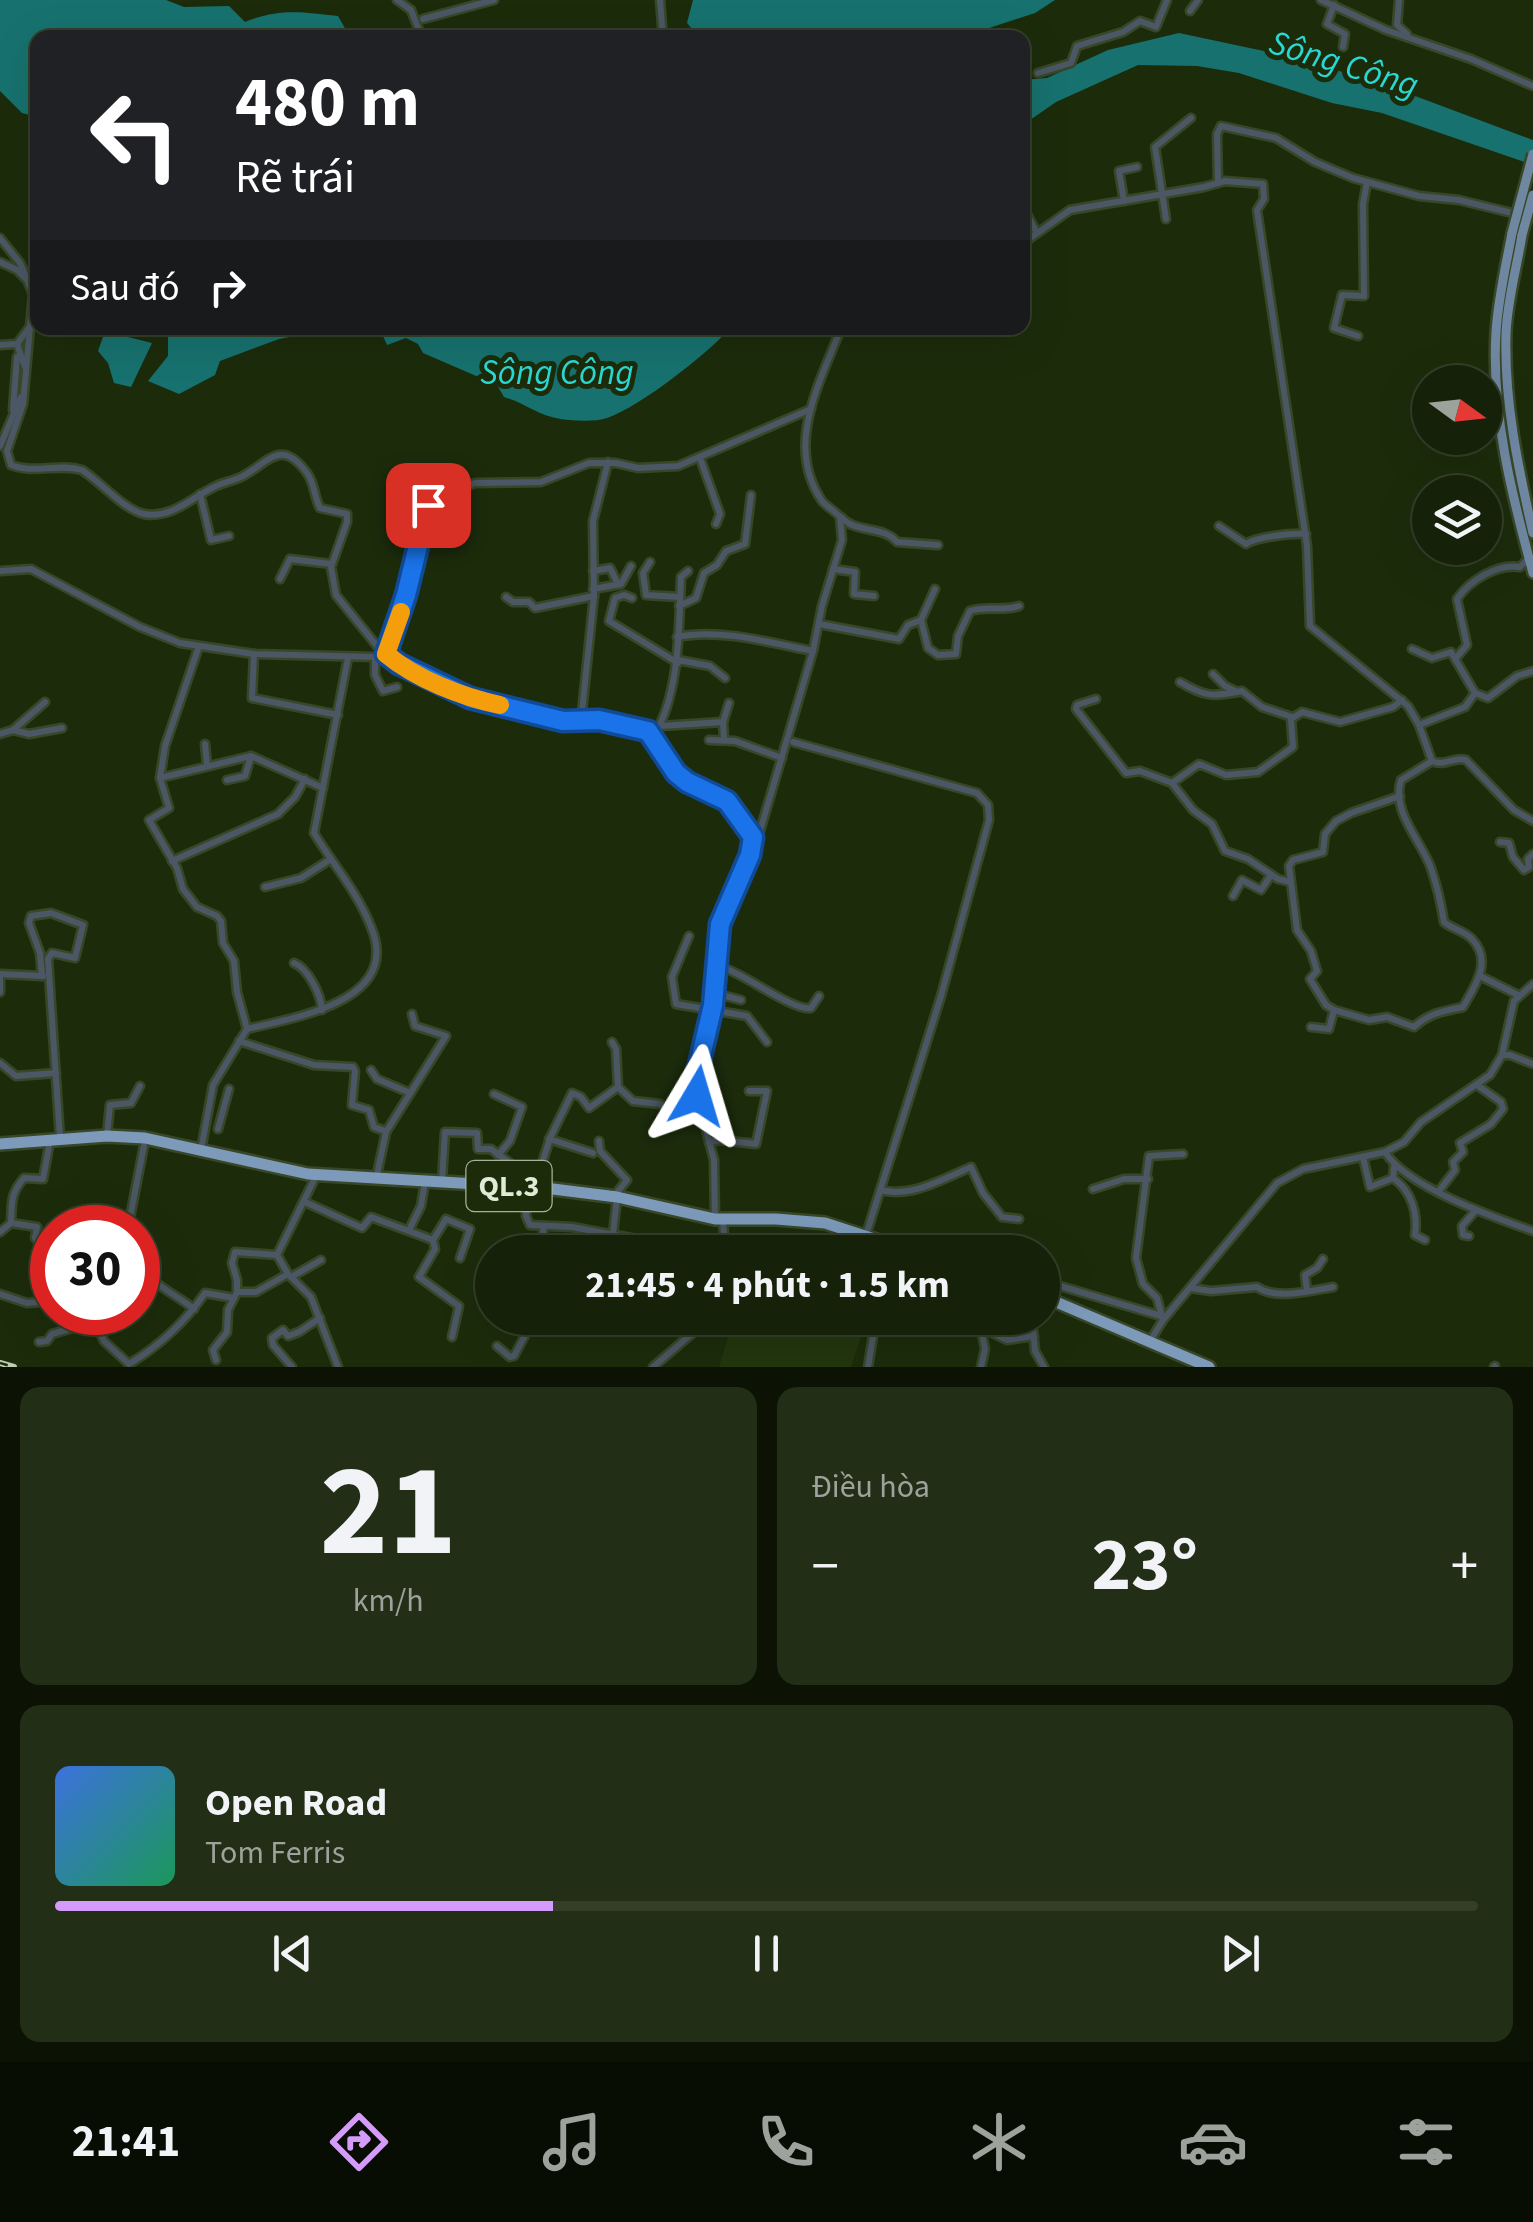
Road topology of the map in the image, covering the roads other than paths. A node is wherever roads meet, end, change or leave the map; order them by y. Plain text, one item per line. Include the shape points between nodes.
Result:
1 (494, 0) edge
2 (660, 0) edge
3 (1168, 0) edge
4 (1198, 0) edge
5 (1321, 0) edge
6 (1399, 0) edge
7 (401, 2) edge
8 (1334, 5) junction
9 (1190, 11) dead end
10 (423, 19) junction
11 (419, 30) edge
12 (422, 30) edge
13 (662, 30) edge
14 (1412, 40) junction
15 (1344, 47) dead end
16 (1038, 73) dead end
17 (1533, 86) edge
18 (1191, 118) dead end
19 (1533, 154) edge
20 (1136, 167) dead end
21 (1367, 182) junction
22 (1218, 183) junction
23 (1162, 194) junction
24 (1533, 195) edge
25 (1124, 202) junction
26 (1533, 218) edge
27 (1166, 219) dead end
28 (1030, 220) edge
29 (1037, 232) junction
30 (1517, 234) junction
31 (0, 238) edge
32 (1030, 238) edge
33 (0, 262) edge
34 (30, 284) joint
35 (30, 327) edge
36 (30, 335) edge
37 (838, 335) edge
38 (1358, 336) dead end
39 (17, 344) junction
40 (0, 345) edge
41 (17, 357) dead end
42 (26, 368) junction
43 (24, 390) junction
44 (812, 409) junction
45 (12, 416) junction
46 (0, 446) edge
47 (0, 458) edge
48 (700, 458) junction
49 (608, 462) junction
50 (11, 465) junction
51 (200, 494) junction
52 (751, 494) dead end
53 (840, 516) junction
54 (716, 524) dead end
55 (1219, 526) dead end
56 (1533, 532) edge
57 (1306, 534) junction
58 (229, 536) dead end
59 (938, 545) dead end
60 (1527, 560) dead end
61 (650, 562) dead end
62 (331, 564) junction
63 (631, 566) dead end
64 (834, 569) junction
65 (0, 571) edge
66 (593, 571) junction
67 (688, 571) dead end
68 (1533, 573) edge
69 (280, 579) dead end
70 (618, 584) junction
71 (935, 590) dead end
72 (593, 595) junction
73 (506, 596) dead end
74 (874, 596) dead end
75 (632, 598) dead end
76 (680, 601) junction
77 (612, 604) junction
78 (1020, 606) dead end
79 (921, 620) junction
80 (819, 624) junction
81 (677, 638) junction
82 (199, 646) junction
83 (1412, 649) dead end
84 (813, 652) junction
85 (386, 654) junction
86 (253, 655) junction
87 (348, 658) junction
88 (1456, 658) junction
89 (375, 660) junction
90 (678, 662) junction
91 (1533, 672) edge
92 (1212, 674) dead end
93 (726, 678) dead end
94 (1180, 682) dead end
95 (397, 688) dead end
96 (1236, 691) junction
97 (1475, 693) junction
98 (1096, 699) dead end
99 (1402, 700) junction
100 (45, 702) dead end
101 (729, 703) dead end
102 (338, 715) junction
103 (581, 716) junction
104 (1292, 717) junction
105 (723, 722) junction
106 (1420, 725) junction
107 (62, 728) dead end
108 (13, 730) junction
109 (657, 731) junction
110 (0, 734) edge
111 (724, 739) junction
112 (708, 740) dead end
113 (794, 742) dead end
114 (204, 744) dead end
115 (251, 756) junction
116 (782, 758) junction
117 (1432, 761) junction
118 (207, 765) junction
119 (160, 778) junction
120 (227, 780) dead end
121 (305, 780) junction
122 (1172, 782) junction
123 (322, 788) junction
124 (1400, 796) junction
125 (1533, 821) edge
126 (755, 837) junction
127 (1500, 842) dead end
128 (1533, 854) edge
129 (331, 859) junction
130 (172, 861) junction
131 (1271, 875) junction
132 (1290, 882) junction
133 (265, 888) dead end
134 (1233, 896) dead end
135 (689, 936) dead end
136 (294, 964) dead end
137 (718, 965) junction
138 (45, 975) junction
139 (0, 976) edge
140 (1480, 976) junction
141 (1533, 984) edge
142 (0, 992) edge
143 (716, 993) junction
144 (1518, 995) junction
145 (819, 996) dead end
146 (740, 1000) dead end
147 (322, 1010) junction
148 (1334, 1010) junction
149 (714, 1012) junction
150 (412, 1014) dead end
151 (1311, 1027) dead end
152 (247, 1029) junction
153 (239, 1041) junction
154 (612, 1042) dead end
155 (767, 1042) dead end
156 (1502, 1055) junction
157 (0, 1063) edge
158 (1533, 1064) edge
159 (371, 1070) dead end
160 (56, 1073) junction
161 (214, 1085) junction
162 (1477, 1085) junction
163 (140, 1086) dead end
164 (618, 1087) junction
165 (750, 1091) dead end
166 (410, 1093) junction
167 (494, 1094) dead end
168 (702, 1120) junction
169 (218, 1129) dead end
170 (386, 1132) junction
171 (107, 1136) junction
172 (146, 1138) junction
173 (55, 1140) junction
174 (549, 1140) junction
175 (599, 1141) dead end
176 (711, 1141) junction
177 (0, 1144) edge
178 (201, 1151) junction
179 (1384, 1152) junction
180 (593, 1153) dead end
181 (1183, 1154) dead end
182 (498, 1155) junction
183 (1362, 1157) junction
184 (1394, 1167) junction
185 (316, 1175) junction
186 (1394, 1178) junction
187 (376, 1180) junction
188 (1148, 1180) junction
189 (424, 1182) junction
190 (442, 1182) junction
191 (528, 1187) junction
192 (1093, 1189) dead end
193 (880, 1190) junction
194 (1439, 1191) junction
195 (616, 1196) junction
196 (305, 1202) junction
197 (133, 1205) edge
198 (1476, 1210) junction
199 (1018, 1218) dead end
200 (719, 1219) junction
201 (11, 1223) junction
202 (30, 1226) edge
203 (544, 1226) junction
204 (409, 1230) junction
205 (1533, 1231) edge
206 (0, 1232) edge
207 (614, 1234) junction
208 (543, 1235) edge
209 (619, 1235) edge
210 (721, 1235) edge
211 (862, 1235) edge
212 (866, 1235) edge
213 (1469, 1236) dead end
214 (433, 1240) junction
215 (1426, 1240) dead end
216 (277, 1255) junction
217 (460, 1258) dead end
218 (1323, 1259) dead end
219 (321, 1260) dead end
220 (290, 1275) junction
221 (1060, 1286) edge
222 (1332, 1287) dead end
223 (160, 1288) edge
224 (1190, 1288) junction
225 (1308, 1291) junction
226 (0, 1294) edge
227 (235, 1295) junction
228 (30, 1303) edge
229 (1060, 1304) edge
230 (194, 1310) junction
231 (320, 1318) junction
232 (1163, 1318) junction
233 (57, 1335) edge
234 (102, 1335) edge
235 (525, 1335) edge
236 (690, 1335) edge
237 (873, 1335) edge
238 (982, 1335) edge
239 (1000, 1335) edge
240 (1034, 1336) joint
241 (452, 1337) dead end
242 (39, 1342) dead end
243 (1150, 1342) junction
244 (498, 1346) dead end
245 (216, 1360) dead end
246 (1191, 1363) edge
247 (292, 1367) edge
248 (338, 1367) edge
249 (653, 1367) edge
250 (868, 1367) edge
251 (981, 1367) edge
252 (1045, 1367) edge
253 (1209, 1367) edge

1 - 10 street
2 - 13 street
3 - 16 street via 1156,28 1140,21 1077,46 1071,63
4 - 9 street
5 - 8 street
6 - 14 street via 1397,25
7 - 10 street
7 - 11 street
8 - 14 street
8 - 15 street via 1327,24 1345,34
10 - 12 street
14 - 17 street
18 - 23 street via 1156,145
19 - 30 main road, bridge
20 - 25 street via 1119,171
21 - 22 street via 1276,138 1222,126
21 - 26 street
21 - 38 street via 1364,296 1342,295 1334,328
22 - 23 street
22 - 57 street via 1264,186 1257,210
23 - 25 street
23 - 27 street
24 - 30 main road, bridge
25 - 29 street via 1070,210
28 - 29 street
29 - 32 street
30 - 56 main road via 1507,386
30 - 68 main road via 1496,330 1497,386
31 - 34 street
33 - 34 street
35 - 39 street
36 - 42 street
37 - 44 street
39 - 40 street
39 - 42 street
41 - 45 street
42 - 43 street
43 - 45 street
43 - 50 street via 8,444
44 - 48 street
44 - 53 street via 803,435 807,468 822,500
45 - 46 street
47 - 50 street
48 - 49 street via 662,469
48 - 54 street via 720,514
49 - 66 street via 593,521
49 - 85 street via 540,482 479,482 430,503
50 - 51 street via 82,470 131,510 150,515 173,511
51 - 58 street via 211,540
51 - 62 street via 245,476 274,455 291,458 308,473 320,508 348,517
52 - 76 street via 745,544 726,551 704,574 696,598
53 - 59 street via 849,526 890,534 897,542
53 - 64 street
55 - 57 street via 1246,544
57 - 99 street via 1310,626
60 - 88 street via 1520,567 1503,566 1459,594 1467,645
61 - 76 street via 643,573 646,595
62 - 69 street via 290,558
62 - 85 street via 336,595
63 - 70 street
64 - 74 street via 855,572 854,594
64 - 80 street
65 - 82 street via 31,569 140,628
66 - 70 street via 610,568
66 - 72 street
67 - 76 street via 680,578
70 - 72 street
71 - 79 street
72 - 73 street via 536,608
72 - 77 street
72 - 103 street
75 - 77 street via 618,596
76 - 81 street
77 - 90 street via 610,624
78 - 79 street via 968,612 953,656 930,650
79 - 80 street via 899,639
80 - 84 street
81 - 84 street via 743,638
81 - 90 street
82 - 86 street
82 - 119 street
83 - 88 street via 1432,658 1448,650
84 - 116 street
85 - 89 street
85 - 103 street via 470,698 563,721
86 - 87 street
86 - 102 street via 252,698
87 - 89 street
87 - 102 street
88 - 97 street
89 - 95 street via 384,690
90 - 93 street via 710,666
90 - 109 street
91 - 97 street via 1492,697
92 - 96 street
94 - 96 street via 1211,696
96 - 104 street
97 - 106 street via 1465,707
98 - 122 street via 1076,709 1126,773 1140,770
99 - 104 street via 1344,721 1304,712
99 - 106 street
100 - 108 street
101 - 105 street
102 - 123 street
103 - 109 street
104 - 122 street via 1294,748 1261,771 1230,775 1199,764
105 - 109 street
105 - 111 street
106 - 117 street
107 - 108 street
108 - 110 street
109 - 126 street via 676,773 727,801
111 - 112 street
111 - 116 street
113 - 193 street via 978,794 988,805 945,982
114 - 118 street
115 - 118 street
115 - 120 street via 246,775
115 - 121 street
116 - 126 street
117 - 124 street via 1401,780
117 - 125 street via 1466,760 1510,808
118 - 119 street
119 - 130 street via 169,808 149,820
121 - 123 street
121 - 130 street via 278,814
122 - 131 street via 1212,824 1225,851
123 - 129 street via 314,833
124 - 132 street via 1336,821 1324,834 1323,852 1290,862
124 - 140 street via 1410,832 1431,868 1444,922 1472,939 1482,956
126 - 137 street via 722,915
127 - 128 street via 1509,844 1524,870
129 - 133 street
129 - 147 street via 371,926 377,955 365,985
130 - 152 street via 195,905 221,920
131 - 132 street
131 - 134 street via 1262,890 1242,880
132 - 148 street via 1298,934 1317,971 1310,981
135 - 149 street via 672,976 675,1003
136 - 147 street via 304,968
137 - 143 street
137 - 145 street via 800,1008 811,1008
138 - 138 street via 50,954 75,958 84,926 35,914 29,923
138 - 139 street
138 - 160 street
139 - 142 street
140 - 144 street
140 - 148 street via 1461,1009 1425,1016 1414,1027
141 - 144 street
143 - 146 street
143 - 149 street
144 - 156 street
147 - 152 street
148 - 151 street via 1330,1028
149 - 155 street via 747,1016
149 - 168 street via 696,1079
150 - 166 street via 415,1026 446,1036
152 - 153 street
153 - 161 street
153 - 170 street via 314,1065 352,1067 352,1105 369,1110 374,1126
154 - 164 street
156 - 158 street
156 - 162 street
157 - 160 street via 16,1076
159 - 166 street
160 - 173 street
161 - 169 street via 231,1088
161 - 178 street
162 - 179 street
162 - 194 street via 1501,1102 1502,1114 1460,1143 1456,1170
163 - 171 street via 131,1103 110,1105
164 - 168 street via 633,1101
164 - 174 street via 589,1108 572,1093
165 - 176 street via 766,1090 756,1144
166 - 170 street
167 - 182 street via 522,1107
168 - 176 street
170 - 187 street
171 - 172 highway, QL.3
171 - 173 highway, QL.3
172 - 178 highway, QL.3
172 - 197 street
173 - 177 highway, QL.3
173 - 201 street via 43,1179 24,1178 12,1194
174 - 180 street
174 - 182 street via 542,1170 519,1168
175 - 195 street via 600,1152 626,1180
176 - 200 street
178 - 185 highway, QL.3
179 - 183 street
179 - 184 street
181 - 188 street via 1149,1156
182 - 190 street via 478,1149 477,1133 446,1132
183 - 186 street via 1370,1187
183 - 224 street via 1303,1169 1277,1182
184 - 186 street
184 - 194 street
185 - 187 highway, QL.3
185 - 196 street
186 - 215 street via 1415,1211 1415,1235
187 - 189 highway, QL.3
188 - 192 street
188 - 232 street via 1137,1262
189 - 190 highway, QL.3
189 - 204 street
190 - 191 highway, QL.3
191 - 195 highway, QL.3
191 - 203 street via 527,1224
193 - 199 street via 898,1194 971,1168 1002,1217
193 - 212 street
194 - 198 street
195 - 200 highway, QL.3
195 - 207 street
196 - 204 street via 363,1228 371,1217
196 - 216 street
198 - 205 street
198 - 213 street via 1462,1226
200 - 210 street
200 - 211 highway, QL.3 via 804,1220
201 - 202 street
201 - 206 street
203 - 207 street
203 - 208 street
204 - 214 street
207 - 209 street
214 - 217 street via 446,1219 470,1229
214 - 241 street via 420,1277 459,1306
216 - 220 street
216 - 227 street via 236,1250
218 - 225 street via 1306,1275
219 - 220 street
220 - 227 street
220 - 231 street
221 - 232 street
222 - 225 street
223 - 230 street
224 - 225 street
224 - 232 street
226 - 228 street
227 - 230 street via 205,1293
227 - 245 street via 228,1332 212,1350
229 - 243 highway
230 - 234 street via 129,1364
231 - 247 street via 271,1340
231 - 248 street
232 - 243 street
233 - 242 street
235 - 244 street via 510,1358
236 - 249 street
237 - 250 street
238 - 251 street
239 - 240 street
240 - 252 street
243 - 246 highway
246 - 253 highway

